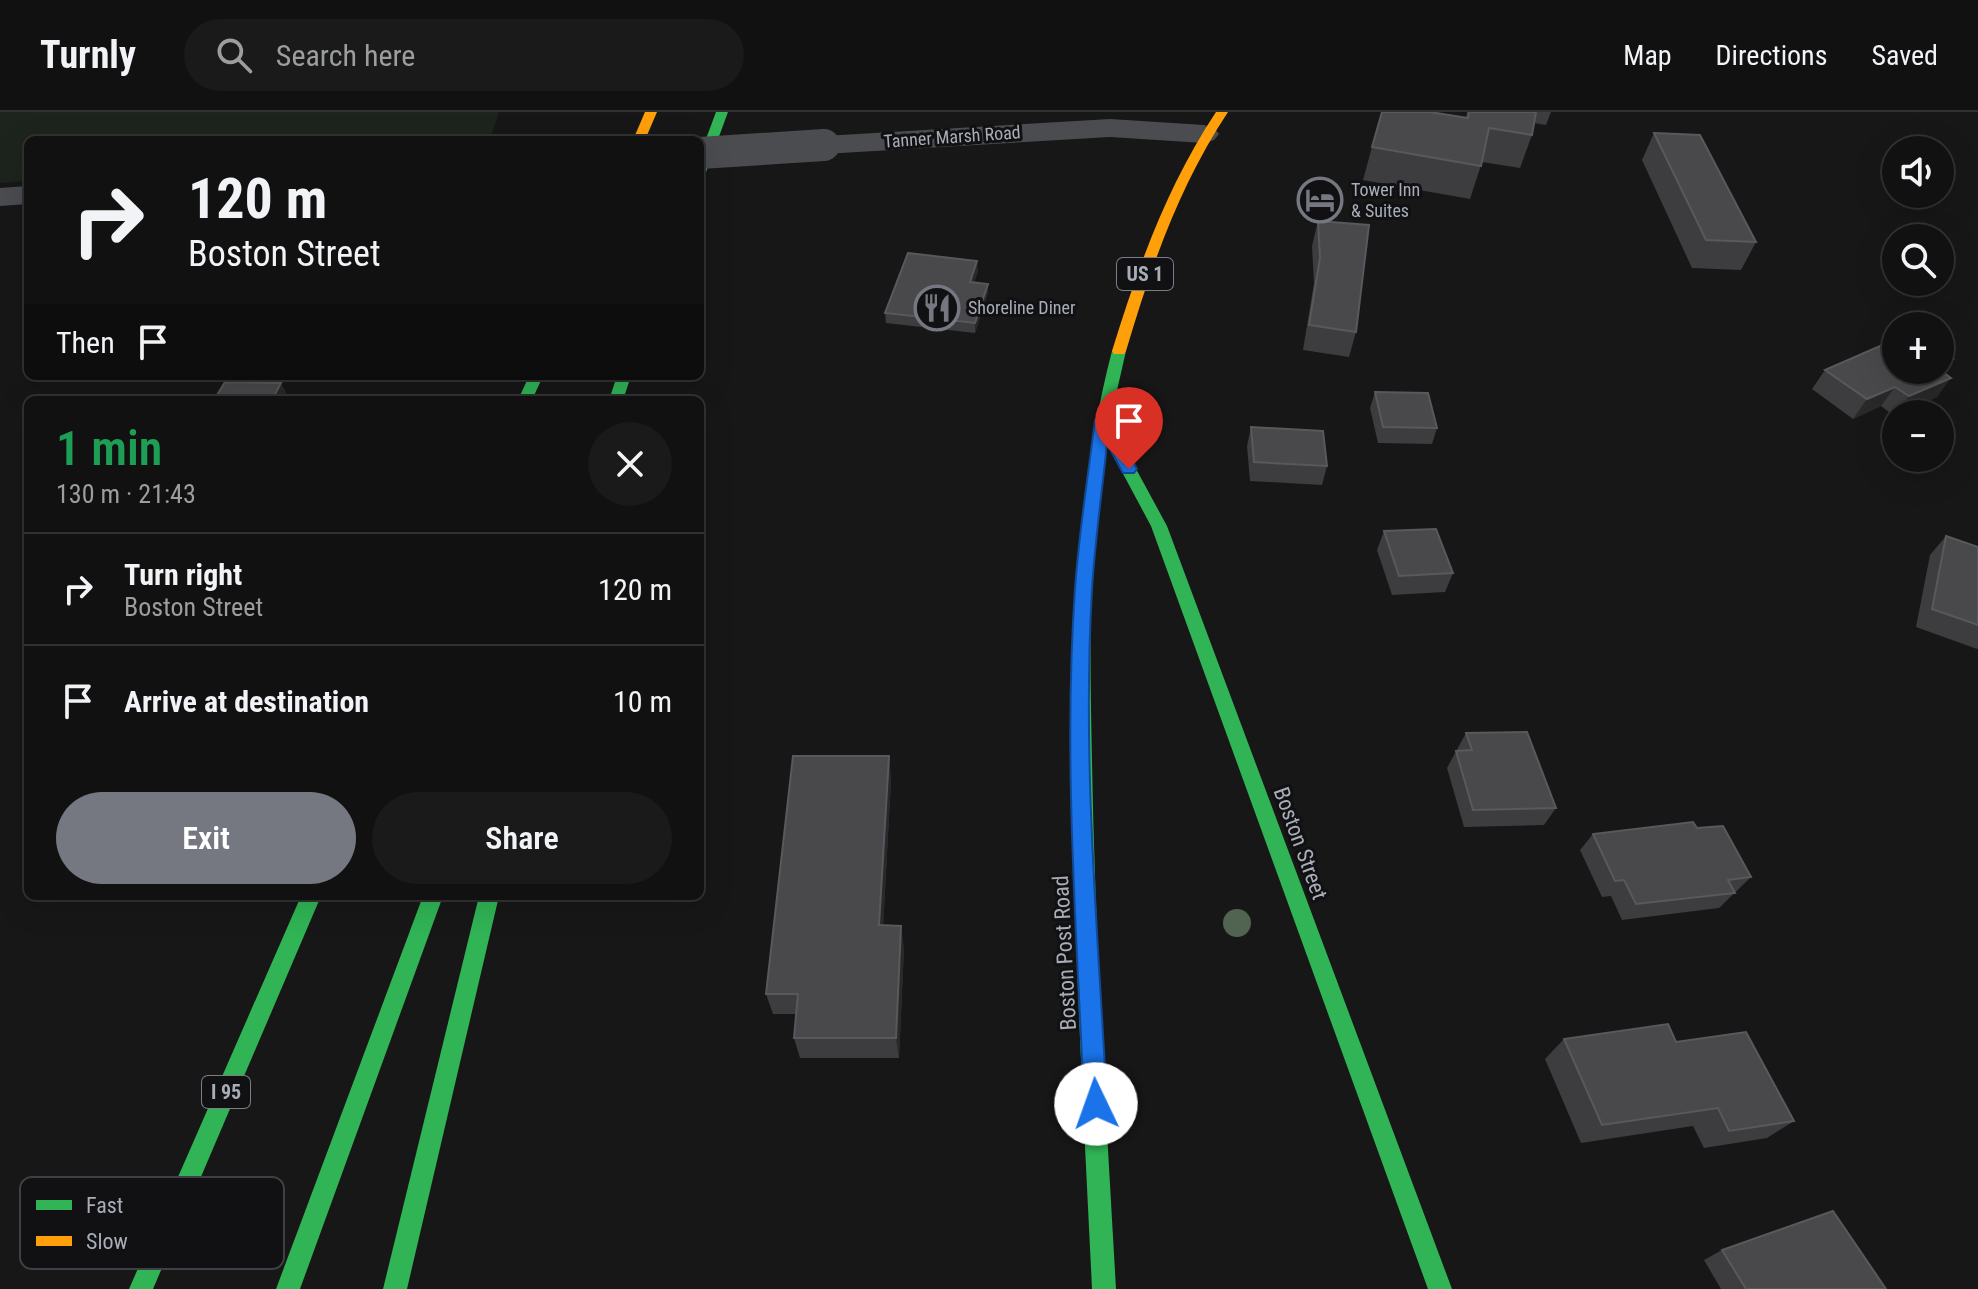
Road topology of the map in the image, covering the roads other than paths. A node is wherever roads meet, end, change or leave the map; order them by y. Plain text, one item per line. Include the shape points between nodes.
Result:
1 (651, 112) edge
2 (722, 112) edge
3 (1213, 123) edge
4 (641, 136) edge
5 (704, 153) edge
6 (704, 161) edge
7 (24, 195) edge
8 (0, 197) edge
9 (1102, 420) junction
10 (309, 900) edge
11 (432, 900) edge
12 (488, 900) edge
13 (189, 1177) edge
14 (150, 1269) edge
15 (141, 1289) edge
16 (288, 1289) edge
17 (395, 1289) edge
18 (1104, 1289) edge
19 (1440, 1289) edge

1 - 4 main road
2 - 6 main road
3 - 5 street, Tanner Marsh Road, bridge
3 - 9 main road, Boston Post Road / US 1 via 1155,243
7 - 8 street
9 - 18 main road, Boston Post Road / US 1 via 1085,574 1081,691
9 - 19 main road, Boston Street via 1159,526
10 - 13 main road, I 95
11 - 16 main road
12 - 17 main road
14 - 15 main road, I 95

